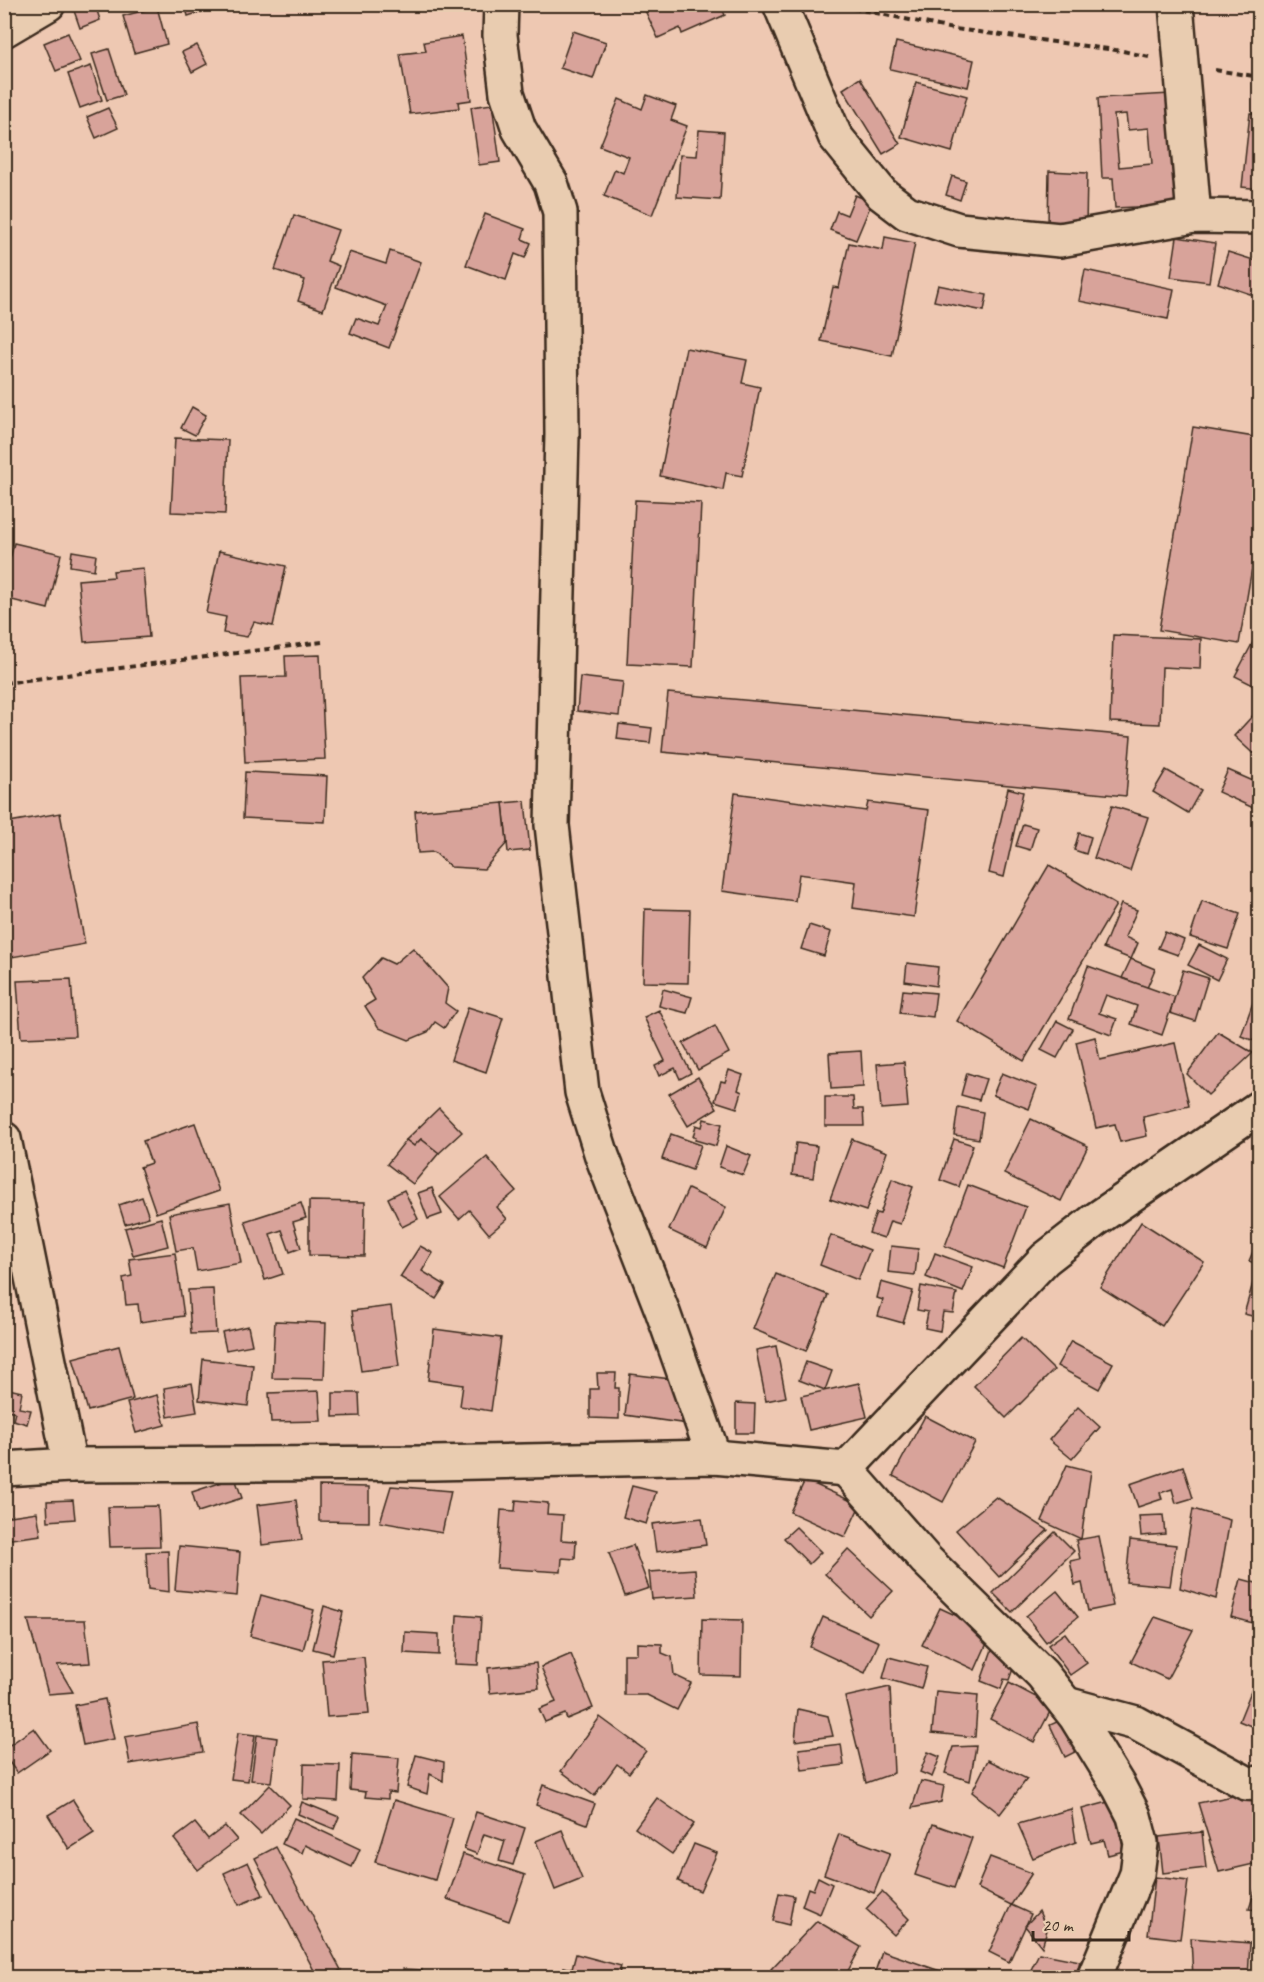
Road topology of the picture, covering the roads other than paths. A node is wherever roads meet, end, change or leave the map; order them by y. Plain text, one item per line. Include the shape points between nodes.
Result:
1 (48, 4) edge
2 (501, 4) edge
3 (780, 4) edge
4 (1176, 4) edge
5 (4, 30) edge
6 (1194, 216) junction
7 (1260, 217) edge
8 (1260, 1107) edge
9 (4, 1139) edge
10 (714, 1457) junction
11 (70, 1465) junction
12 (4, 1469) edge
13 (846, 1469) junction
14 (1066, 1704) junction
15 (1260, 1784) edge
16 (1094, 1977) edge

1 - 5 street
2 - 10 street via 500,35 507,93 519,129 551,183 560,212 562,435 552,825 582,1092
3 - 6 street via 835,136 882,194 908,213 959,230 1060,240
4 - 6 street
6 - 7 street
8 - 13 street via 1045,1259
9 - 11 street
10 - 11 street
10 - 13 street
11 - 12 street
13 - 14 street via 926,1560 1042,1674
14 - 15 street via 1136,1723 1246,1783
14 - 16 street via 1119,1787 1134,1816 1141,1843 1137,1874

